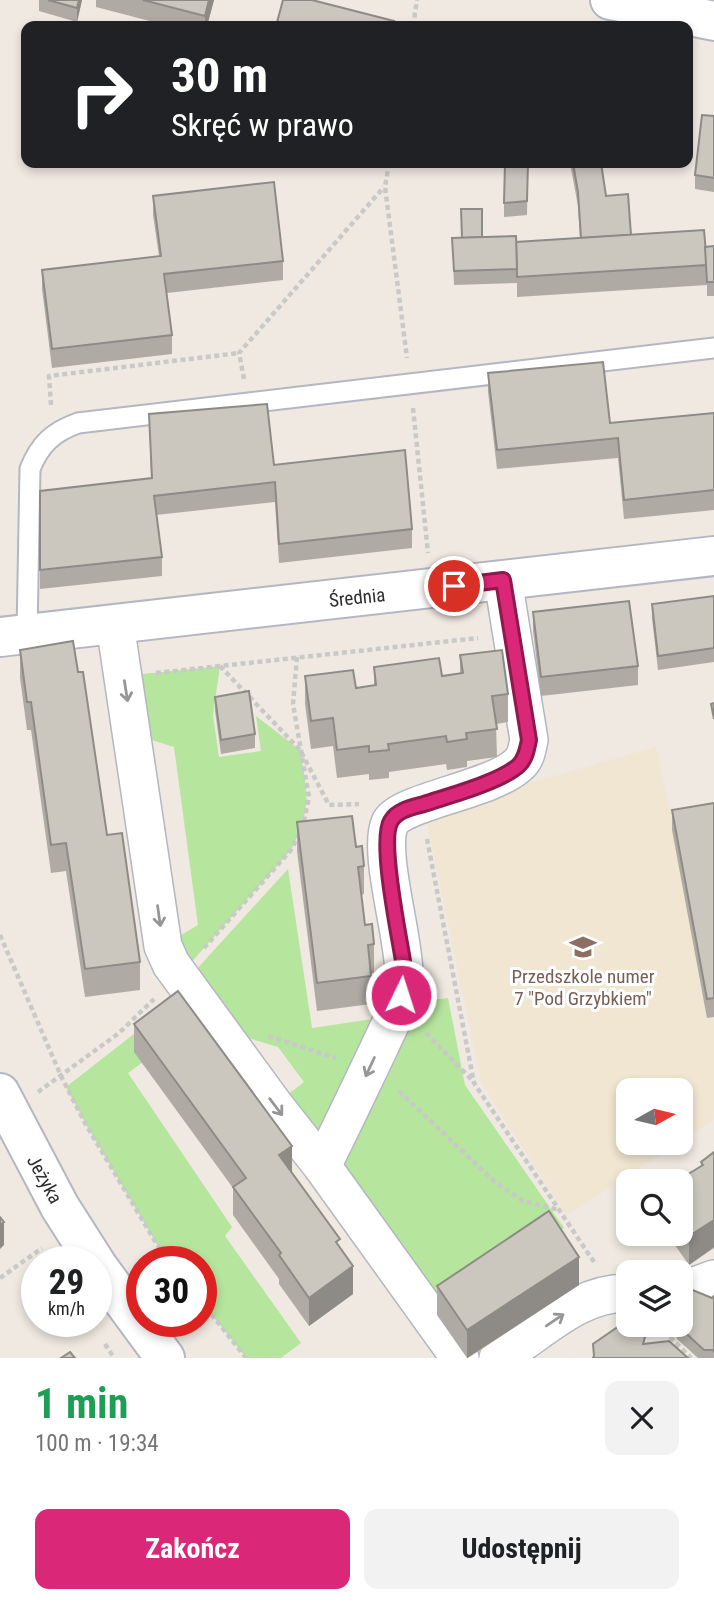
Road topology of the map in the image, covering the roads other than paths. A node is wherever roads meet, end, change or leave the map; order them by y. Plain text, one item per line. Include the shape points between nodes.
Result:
1 (610, 0) edge
2 (714, 21) edge
3 (714, 348) edge
4 (714, 556) edge
5 (503, 580) junction
6 (115, 624) junction
7 (13, 635) edge
8 (5, 1103) edge
9 (322, 1166) junction
10 (85, 1246) edge
11 (714, 1279) edge
12 (112, 1285) edge
13 (693, 1287) edge
14 (616, 1295) edge
15 (165, 1358) edge
16 (460, 1358) edge
17 (498, 1358) edge

1 - 2 street
3 - 7 lane via 78,423 46,440 30,469
4 - 5 street, Średnia
5 - 6 street, Średnia
5 -> 9 street via 529,740 526,754 508,772 400,812 390,822 386,845 404,978 369,1069
6 - 7 street, Średnia
6 -> 9 street via 163,946 171,964
8 - 10 street, Jeżyka
9 - 16 street
11 - 13 street
12 - 15 street, Jeżyka
17 -> 14 street via 578,1305

